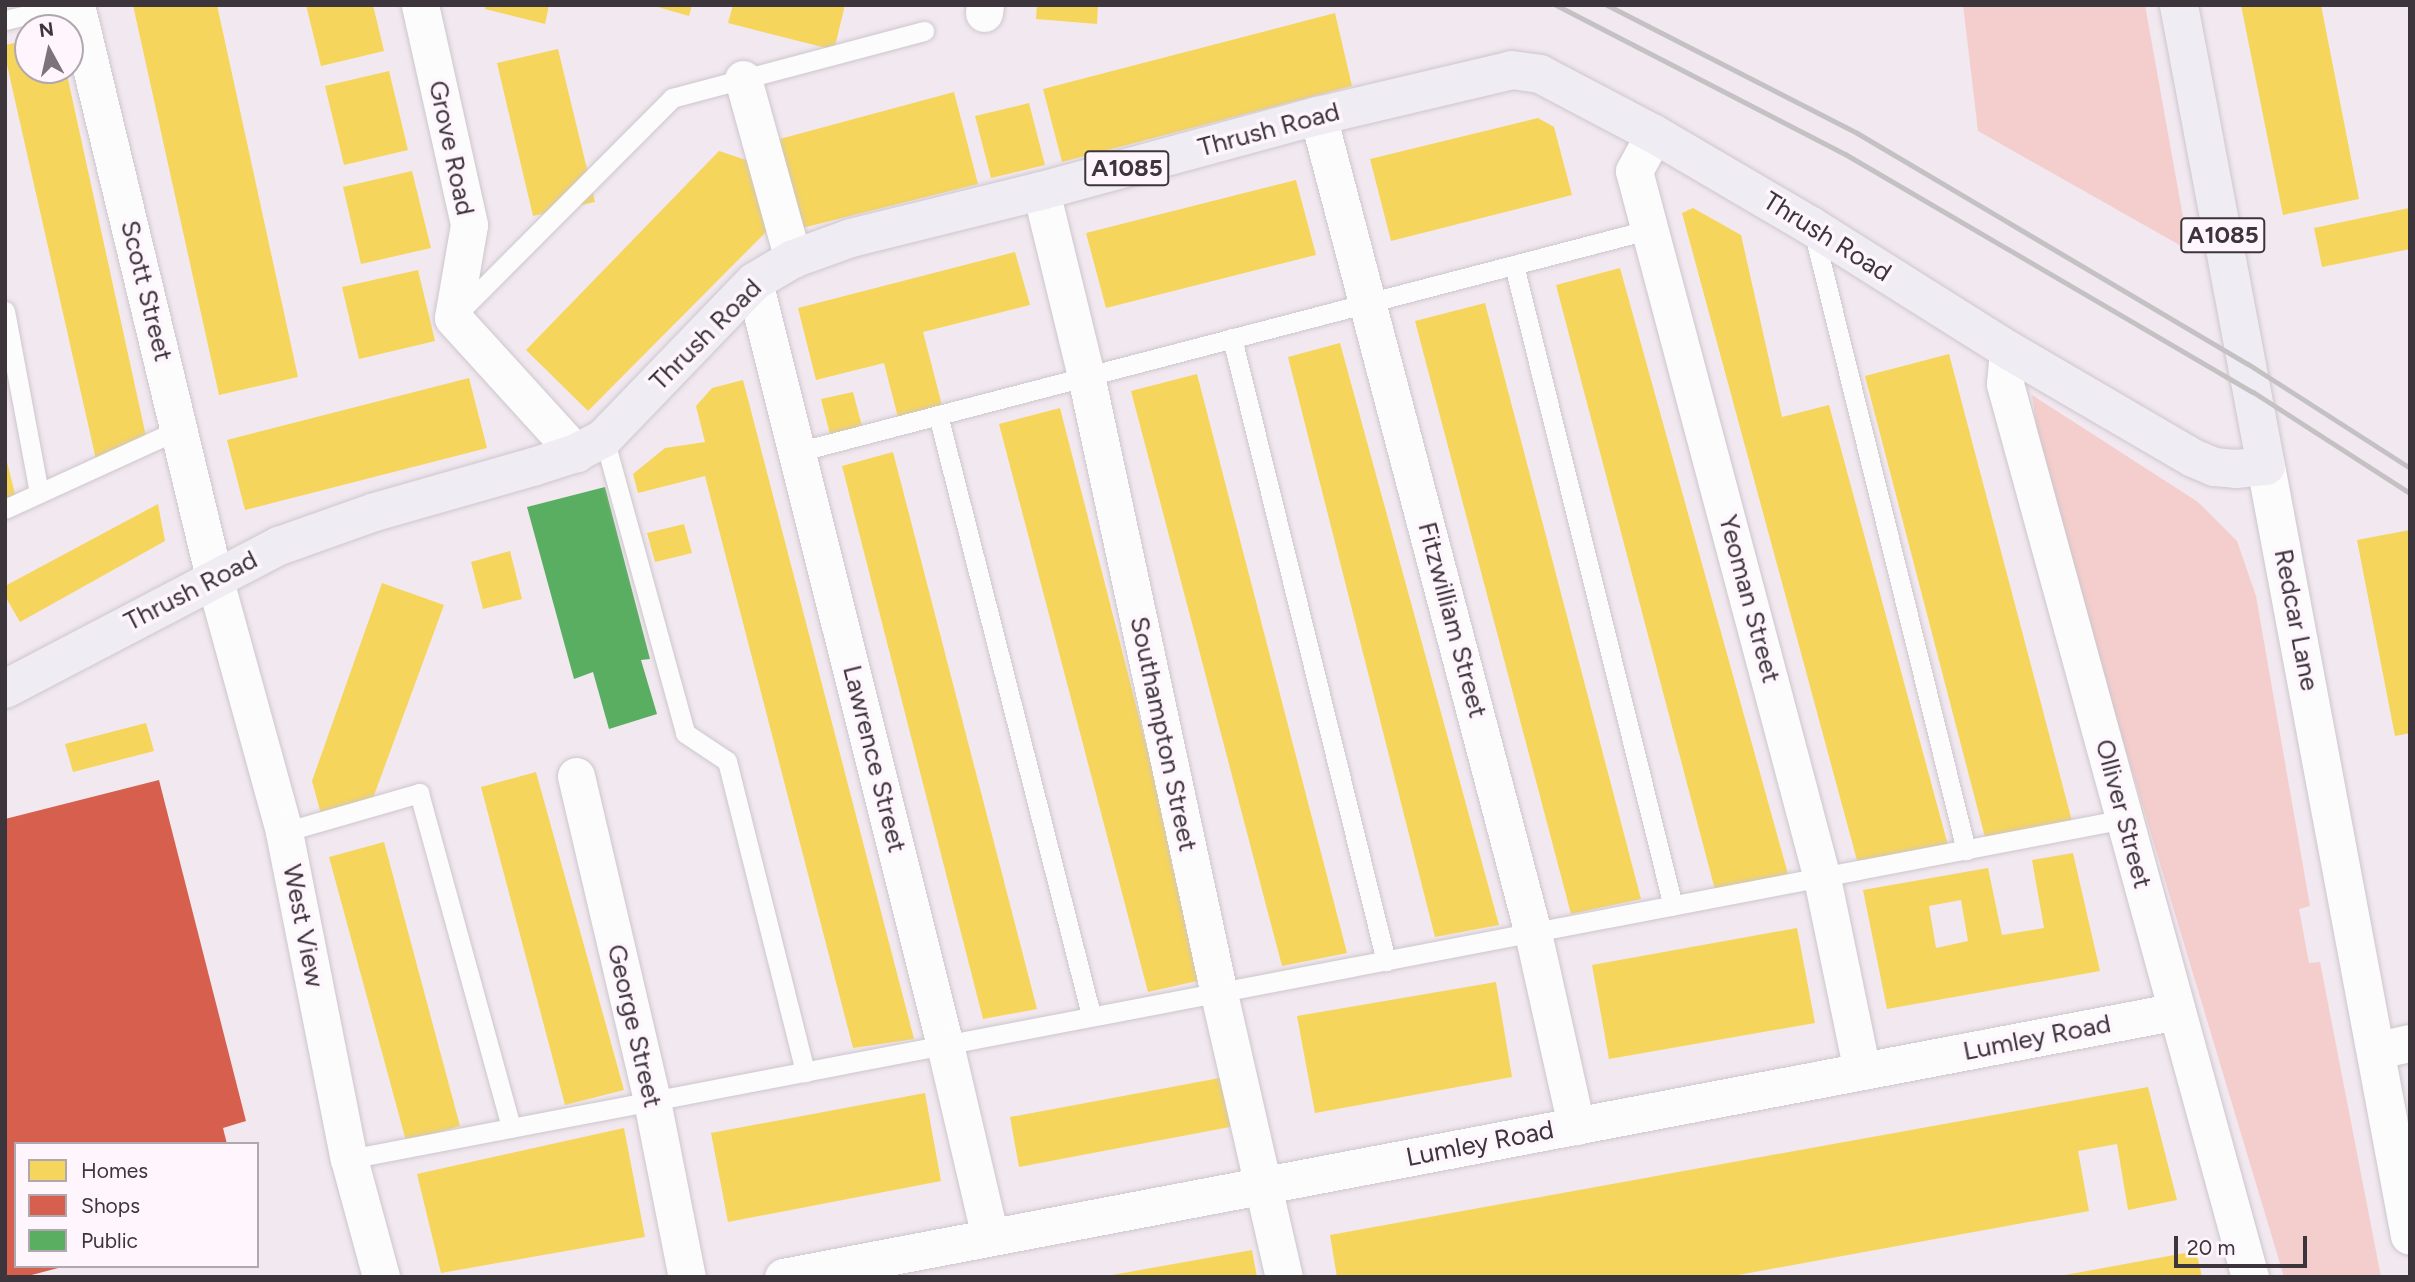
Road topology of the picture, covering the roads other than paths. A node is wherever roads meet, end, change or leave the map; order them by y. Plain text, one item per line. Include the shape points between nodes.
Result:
1 (69, 5) edge
2 (76, 5) edge
3 (420, 5) edge
4 (2179, 5) edge
5 (5, 20) edge
6 (924, 32) dead end
7 (743, 79) junction
8 (1318, 117) junction
9 (1654, 134) junction
10 (1041, 191) junction
11 (1811, 226) junction
12 (1651, 229) junction
13 (793, 259) junction
14 (1514, 265) junction
15 (754, 282) junction
16 (1369, 302) junction
17 (5, 311) edge
18 (453, 318) junction
19 (1232, 338) junction
20 (2006, 367) junction
21 (1086, 376) junction
22 (938, 415) junction
23 (180, 429) junction
24 (590, 446) junction
25 (797, 452) junction
26 (2266, 466) junction
27 (39, 492) junction
28 (5, 509) edge
29 (214, 577) junction
30 (5, 689) edge
31 (576, 776) dead end
32 (2124, 819) junction
33 (284, 832) junction
34 (1966, 850) junction
35 (1822, 878) junction
36 (1673, 906) junction
37 (1533, 933) junction
38 (1386, 961) junction
39 (1219, 994) junction
40 (2177, 1012) junction
41 (1091, 1015) junction
42 (945, 1045) junction
43 (2393, 1046) edge
44 (1862, 1071) junction
45 (805, 1072) junction
46 (652, 1101) junction
47 (1576, 1126) junction
48 (511, 1128) junction
49 (349, 1159) junction
50 (1263, 1185) junction
51 (2410, 1236) edge
52 (990, 1237) junction
53 (381, 1277) edge
54 (687, 1277) edge
55 (783, 1277) edge
56 (1284, 1277) edge
57 (2250, 1277) edge

1 - 5 lane
2 - 23 street, Scott Street
3 - 18 street, Grove Road via 468,225
4 - 26 main road, Redcar Lane / A1085
6 - 7 lane
7 - 13 street
7 - 18 lane via 672,98
8 - 9 main road, Thrush Road / A1085 via 1512,70 1541,74
8 - 10 main road, Thrush Road / A1085
8 - 16 street, Fitzwilliam Street
9 - 11 main road, Thrush Road / A1085
9 - 12 street, Yeoman Street via 1634,172
10 - 13 main road, Thrush Road / A1085 via 851,238
10 - 21 street, Southampton Street
11 - 20 main road, Thrush Road / A1085
11 - 34 lane
12 - 14 lane
12 - 35 street, Yeoman Street
13 - 15 main road, Thrush Road / A1085
14 - 16 lane
14 - 36 lane
15 - 24 main road, Thrush Road / A1085
15 - 25 street, Lawrence Street
16 - 19 lane
16 - 37 street, Fitzwilliam Street
17 - 27 lane
18 - 24 street
19 - 21 lane
19 - 38 lane
20 - 26 main road, Thrush Road / A1085 via 2214,467
20 - 32 street, Olliver Street
21 - 22 lane
21 - 39 street, Southampton Street
22 - 25 lane
22 - 41 lane
23 - 27 lane
23 - 29 street, Scott Street
24 - 29 main road, Thrush Road / A1085 via 375,512 279,546
24 - 45 lane via 685,733 727,761
25 - 42 street, Lawrence Street
26 - 43 main road, Redcar Lane
27 - 28 lane
29 - 30 main road, Thrush Road / A1085
29 - 33 street, West View
31 - 46 street, George Street
32 - 34 lane
32 - 40 street, Olliver Street
33 - 48 lane via 419,793
33 - 49 street, West View
34 - 35 lane
35 - 36 lane
35 - 44 street, Yeoman Street
36 - 37 lane
37 - 38 lane
37 - 47 street, Fitzwilliam Street
38 - 39 lane
39 - 41 lane
39 - 50 street, Southampton Street
40 - 44 street, Lumley Road
40 - 57 street, Olliver Street
41 - 42 lane
42 - 45 lane
42 - 52 street, Lawrence Street
43 - 51 main road, Redcar Lane
44 - 47 street, Lumley Road
45 - 46 lane
46 - 48 lane
46 - 54 street, George Street
47 - 50 street, Lumley Road
48 - 49 lane
49 - 53 street, West View
50 - 52 street, Lumley Road
50 - 56 street, Southampton Street
52 - 55 street, Lumley Road

